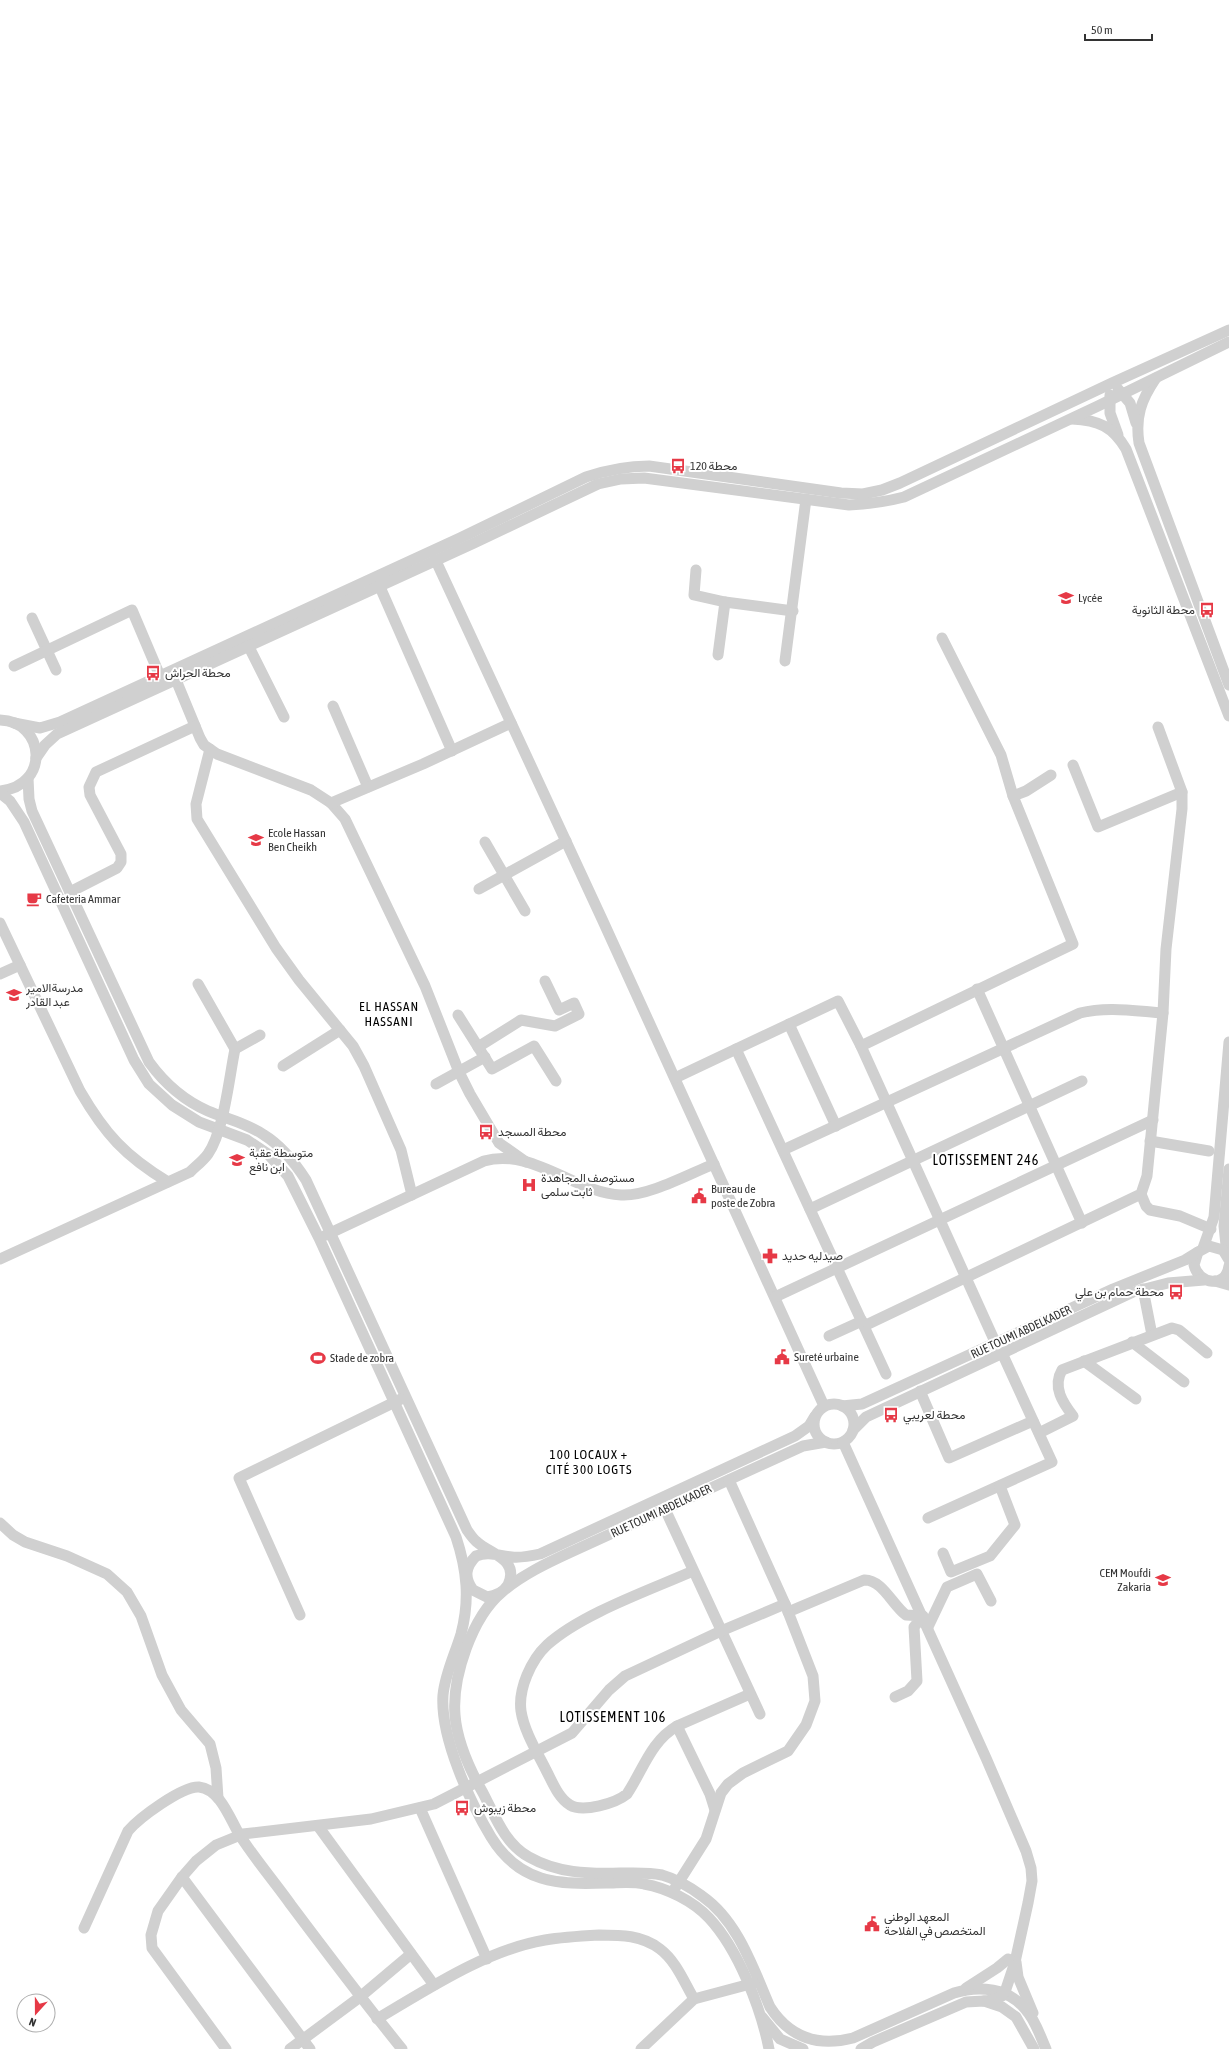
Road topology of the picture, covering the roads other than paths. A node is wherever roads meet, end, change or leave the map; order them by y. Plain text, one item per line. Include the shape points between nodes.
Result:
1 (1229, 330) edge
2 (1229, 342) edge
3 (1156, 377) junction
4 (1112, 383) junction
5 (1123, 394) junction
6 (1109, 401) junction
7 (1070, 419) junction
8 (1137, 429) junction
9 (1118, 435) junction
10 (806, 499) junction
11 (436, 561) junction
12 (696, 570) dead end
13 (380, 587) junction
14 (725, 602) junction
15 (793, 611) junction
16 (32, 618) dead end
17 (942, 638) dead end
18 (249, 647) junction
19 (47, 650) junction
20 (718, 655) dead end
21 (785, 661) dead end
22 (14, 666) dead end
23 (56, 670) dead end
24 (174, 675) junction
25 (160, 676) junction
26 (1229, 685) edge
27 (333, 706) dead end
28 (1229, 716) edge
29 (284, 717) dead end
30 (0, 720) edge
31 (14, 723) junction
32 (511, 724) junction
33 (195, 726) junction
34 (1158, 727) dead end
35 (210, 749) junction
36 (452, 751) junction
37 (36, 758) junction
38 (1073, 765) dead end
39 (1051, 775) dead end
40 (28, 778) junction
41 (368, 787) junction
42 (0, 792) edge
43 (1182, 792) junction
44 (1013, 796) junction
45 (330, 802) junction
46 (566, 841) junction
47 (485, 842) dead end
48 (504, 875) junction
49 (479, 889) dead end
50 (70, 892) junction
51 (525, 911) dead end
52 (0, 923) edge
53 (20, 965) junction
54 (0, 974) edge
55 (545, 981) dead end
56 (198, 984) dead end
57 (977, 989) junction
58 (1163, 1013) junction
59 (458, 1015) dead end
60 (789, 1024) junction
61 (340, 1030) junction
62 (260, 1035) dead end
63 (1229, 1042) edge
64 (860, 1046) junction
65 (478, 1047) junction
66 (1004, 1048) junction
67 (235, 1049) junction
68 (736, 1049) junction
69 (485, 1057) junction
70 (283, 1066) dead end
71 (459, 1072) junction
72 (674, 1078) junction
73 (556, 1081) dead end
74 (1082, 1081) dead end
75 (436, 1084) dead end
76 (886, 1102) junction
77 (1030, 1106) junction
78 (222, 1116) junction
79 (1153, 1120) junction
80 (836, 1126) junction
81 (219, 1129) junction
82 (496, 1138) junction
83 (1150, 1141) junction
84 (783, 1150) junction
85 (1209, 1151) dead end
86 (912, 1160) junction
87 (484, 1161) junction
88 (526, 1162) junction
89 (714, 1164) junction
90 (1056, 1165) junction
91 (1229, 1169) edge
92 (168, 1182) junction
93 (1141, 1194) junction
94 (412, 1195) junction
95 (1227, 1202) edge
96 (810, 1209) junction
97 (940, 1220) junction
98 (1082, 1223) junction
99 (1211, 1229) junction
100 (332, 1233) junction
101 (319, 1238) junction
102 (1201, 1250) junction
103 (1228, 1257) edge
104 (0, 1259) edge
105 (1229, 1266) edge
106 (838, 1268) junction
107 (966, 1278) junction
108 (1204, 1280) junction
109 (1215, 1281) junction
110 (1229, 1285) edge
111 (1143, 1289) junction
112 (775, 1297) junction
113 (863, 1324) junction
114 (1152, 1335) junction
115 (829, 1336) dead end
116 (1132, 1342) junction
117 (999, 1348) junction
118 (1207, 1353) dead end
119 (1084, 1361) junction
120 (886, 1374) dead end
121 (1184, 1382) dead end
122 (920, 1392) junction
123 (406, 1396) junction
124 (1136, 1399) dead end
125 (395, 1402) junction
126 (824, 1406) junction
127 (842, 1406) junction
128 (815, 1416) junction
129 (1033, 1421) junction
130 (853, 1430) junction
131 (1039, 1433) junction
132 (826, 1442) junction
133 (843, 1442) junction
134 (729, 1480) junction
135 (1000, 1486) junction
136 (665, 1509) junction
137 (928, 1518) dead end
138 (0, 1523) edge
139 (943, 1552) dead end
140 (498, 1555) junction
141 (693, 1571) junction
142 (466, 1577) junction
143 (502, 1592) junction
144 (991, 1601) dead end
145 (786, 1608) junction
146 (300, 1615) dead end
147 (922, 1616) junction
148 (928, 1627) junction
149 (721, 1631) junction
150 (750, 1694) junction
151 (895, 1697) dead end
152 (760, 1714) dead end
153 (677, 1726) junction
154 (537, 1751) junction
155 (477, 1782) junction
156 (466, 1788) junction
157 (218, 1798) junction
158 (420, 1808) junction
159 (715, 1810) junction
160 (318, 1826) junction
161 (240, 1835) junction
162 (182, 1877) junction
163 (679, 1882) junction
164 (672, 1894) junction
165 (84, 1928) dead end
166 (411, 1954) junction
167 (487, 1959) junction
168 (1012, 1959) junction
169 (759, 1982) junction
170 (748, 1984) junction
171 (434, 1985) junction
172 (962, 1991) junction
173 (360, 1997) junction
174 (1000, 1998) junction
175 (694, 1999) junction
176 (770, 2007) junction
177 (759, 2014) junction
178 (377, 2019) junction
179 (1033, 2020) junction
180 (853, 2038) junction
181 (302, 2039) junction
182 (781, 2044) edge
183 (226, 2049) edge
184 (290, 2049) edge
185 (310, 2049) edge
186 (402, 2049) edge
187 (641, 2049) edge
188 (769, 2049) edge
189 (803, 2049) edge
190 (833, 2049) edge
191 (861, 2049) edge
192 (1034, 2049) edge
193 (1046, 2049) edge

1 - 4 street
2 - 3 street
3 - 5 street
3 - 8 street via 1141,403
4 - 5 street
4 - 6 street
4 - 24 street via 900,483 863,494 649,466 628,466 586,477
5 - 6 street
5 - 8 street via 1130,403
6 - 7 street
6 - 9 street via 1110,413
7 - 9 street via 1095,422
7 - 10 street via 904,497 849,505
8 - 26 street
9 - 28 street
10 - 11 street via 644,478 621,478 598,484
10 - 15 street
11 - 13 street
11 - 32 street
12 - 14 street via 694,595
13 - 18 street
13 - 36 street
14 - 15 street
14 - 20 street
15 - 21 street
16 - 19 street
17 - 44 street via 1001,754
18 - 24 street
18 - 29 street
19 - 22 street
19 - 23 street
19 - 25 street via 132,610
24 - 25 street
24 - 33 street
24 - 37 street via 57,734
25 - 31 street via 60,722 40,728
27 - 41 street
30 - 31 street
31 - 37 street via 25,729 32,739
32 - 36 street
32 - 46 street
33 - 35 street via 200,738
33 - 50 street via 96,772 89,787 90,795 121,854 121,862 117,868
34 - 43 street
35 - 45 street via 311,790
35 - 61 street via 196,804 197,819 276,948
36 - 41 street
37 - 40 street
38 - 43 street via 1098,827
39 - 44 street
40 - 42 street via 22,785
40 - 50 street via 32,811
41 - 45 street
42 - 81 street via 10,801 24,822 142,1073 153,1088 172,1105 199,1122
43 - 58 street via 1166,949
44 - 57 street via 1073,944
45 - 71 street via 354,834 425,986
46 - 48 street
46 - 72 street
47 - 48 street
48 - 49 street
48 - 51 street
50 - 78 street via 149,1062 177,1093 191,1103
52 - 53 street
53 - 54 street
53 - 92 street via 94,1115 108,1135 127,1153
55 - 65 street via 559,1010 574,1003 579,1014 555,1026 521,1020
56 - 67 street
57 - 64 street
57 - 66 street
58 - 66 street via 1110,1009 1080,1013
58 - 79 street
59 - 65 street
60 - 64 street via 838,1001
60 - 68 street
60 - 80 street
61 - 70 street
61 - 94 street via 364,1066 391,1125 401,1150
62 - 67 street
63 - 99 street
64 - 76 street
65 - 69 street
66 - 76 street
66 - 77 street
67 - 78 street
68 - 72 street
68 - 84 street
69 - 71 street
69 - 73 street via 492,1069 534,1046
71 - 75 street
71 - 82 street
72 - 89 street
74 - 77 street
76 - 80 street
76 - 86 street
77 - 86 street
77 - 90 street
78 - 81 street
78 - 100 street via 251,1127 281,1148 306,1180
79 - 83 street
79 - 90 street
80 - 84 street
81 - 92 street via 201,1163 190,1172
81 - 101 street via 248,1140 277,1163 297,1193
82 - 87 street via 493,1151
82 - 88 street via 509,1152
83 - 85 street
83 - 93 street via 1147,1176
84 - 96 street
86 - 96 street
86 - 97 street
87 - 88 street via 506,1157
87 - 94 street
88 - 89 street via 600,1191 622,1195 644,1192
89 - 112 street
90 - 97 street
90 - 98 street
91 - 95 street
92 - 104 street
93 - 98 street
93 - 99 street via 1150,1210 1180,1216
94 - 100 street
95 - 103 street via 1224,1240
96 - 106 street
97 - 106 street
97 - 107 street
98 - 107 street
99 - 102 street
100 - 101 street
100 - 123 street
101 - 125 street
102 - 103 street via 1215,1246 1223,1250
102 - 108 street via 1194,1265
102 - 117 street, RUE TOUMI ABDELKADER via 1185,1260 1113,1289
105 - 109 street via 1226,1275
106 - 112 street
106 - 113 street
107 - 113 street
107 - 117 street
108 - 109 street, RUE TOUMI ABDELKADER
108 - 111 street, RUE TOUMI ABDELKADER via 1168,1282
109 - 110 street, RUE TOUMI ABDELKADER
111 - 114 street
111 - 117 street, RUE TOUMI ABDELKADER
112 - 126 street
113 - 115 street
113 - 120 street
114 - 116 street
114 - 118 street via 1172,1328 1179,1330
116 - 119 street
116 - 121 street
117 - 122 street, RUE TOUMI ABDELKADER
117 - 127 street, RUE TOUMI ABDELKADER via 862,1404
117 - 129 street
119 - 124 street
119 - 131 street via 1062,1370 1058,1377 1060,1398 1073,1416
122 - 129 street via 949,1458
122 - 130 street, RUE TOUMI ABDELKADER via 866,1417
123 - 125 street
123 - 140 street via 467,1530 476,1542
125 - 142 street via 456,1537
125 - 146 street via 239,1478
126 - 127 street
126 - 128 street
127 - 130 street via 852,1415
128 - 132 street via 814,1430 820,1439
128 - 140 street, RUE TOUMI ABDELKADER via 809,1426 795,1436 540,1554 525,1557
129 - 131 street
130 - 133 street
131 - 135 street via 1052,1462
132 - 133 street
132 - 134 street, RUE TOUMI ABDELKADER via 803,1446
133 - 147 street
134 - 136 street, RUE TOUMI ABDELKADER
134 - 145 street
135 - 137 street
135 - 139 street via 1015,1525 990,1556 951,1572
136 - 141 street
136 - 143 street, RUE TOUMI ABDELKADER via 540,1567
138 - 157 street via 25,1542 67,1556 107,1574 127,1592 141,1616 162,1675 182,1710 210,1744 216,1768
140 - 142 street via 490,1553 476,1556 467,1569
140 - 143 street via 508,1566 510,1573 510,1580
141 - 149 street
141 - 154 street via 571,1627 546,1646 528,1674 521,1701 524,1722
142 - 143 street via 473,1590 480,1595 495,1596
142 - 156 street via 467,1599 461,1634 443,1695 447,1737
143 - 155 street via 492,1602 472,1634 459,1675 455,1699 458,1734
144 - 148 street via 977,1574 947,1587
145 - 147 street via 870,1580 879,1585 906,1615
145 - 149 street
145 - 159 street via 813,1676 815,1702 806,1725 788,1751 757,1765 728,1784 720,1792
147 - 148 street
147 - 151 street via 914,1627 917,1681 908,1691
148 - 168 street via 1028,1857 1032,1881
149 - 150 street
149 - 154 street via 625,1676 609,1690 572,1733
150 - 152 street
150 - 153 street
153 - 154 street via 657,1741 627,1794 620,1800 605,1805 570,1805 559,1795
153 - 159 street via 710,1794
154 - 155 street
155 - 156 street
155 - 163 street via 503,1831 514,1846 545,1865 567,1872 662,1875
156 - 158 street
156 - 164 street via 492,1839 518,1866 532,1875 547,1881 569,1884 643,1884
157 - 161 street
157 - 165 street via 200,1787 188,1789 134,1823 125,1837
158 - 160 street via 371,1819
158 - 167 street
159 - 163 street via 706,1839
160 - 161 street
160 - 166 street
161 - 162 street via 216,1845 196,1861
161 - 173 street
162 - 181 street
162 - 183 street via 158,1912 151,1935 152,1948
163 - 164 street
163 - 169 street via 702,1896 726,1920 738,1936
164 - 170 street via 693,1905 709,1918 737,1960
166 - 171 street
166 - 173 street
167 - 171 street
167 - 175 street via 544,1940 579,1936 636,1937 649,1942 672,1960
168 - 172 street
168 - 174 street
168 - 179 street via 1033,2011
169 - 170 street
169 - 176 street
170 - 175 street
170 - 177 street
171 - 178 street
172 - 174 street via 982,1988
172 - 180 street
173 - 178 street
173 - 181 street
174 - 179 street via 1016,2001 1026,2009
174 - 191 street via 966,2002
174 - 192 street via 1016,2017
175 - 187 street
176 - 180 street via 788,2027 803,2037 820,2042
176 - 182 street
177 - 182 street
177 - 188 street
178 - 186 street
179 - 193 street
180 - 190 street
181 - 184 street
181 - 185 street
182 - 189 street

